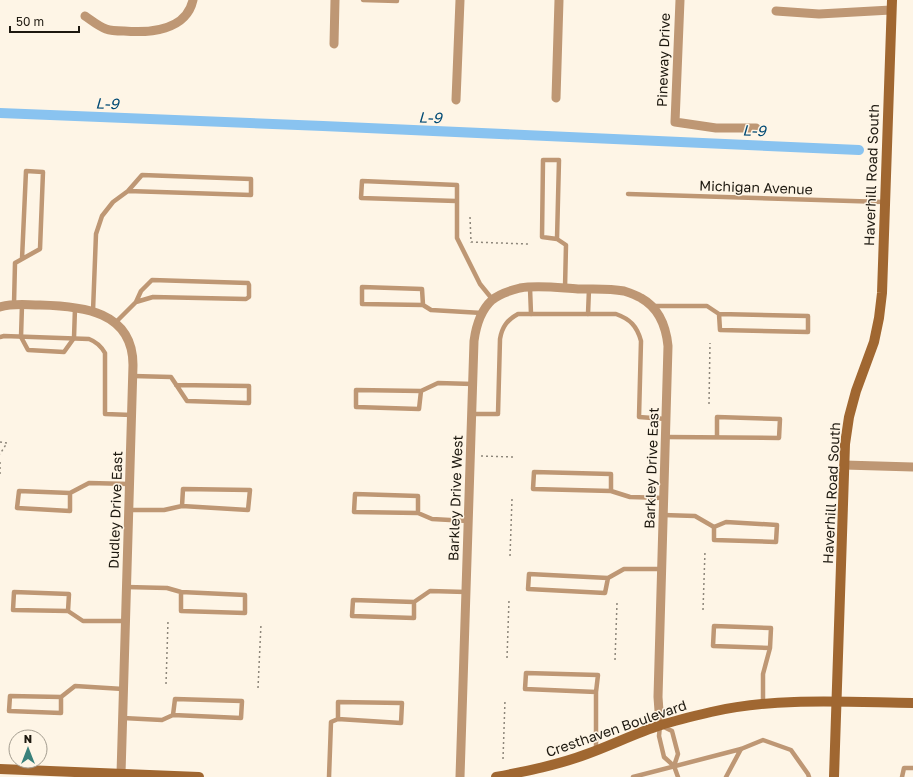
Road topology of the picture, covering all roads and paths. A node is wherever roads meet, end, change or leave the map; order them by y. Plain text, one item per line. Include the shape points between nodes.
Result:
1 (193, 0) edge
2 (335, 0) edge
3 (363, 0) edge
4 (460, 0) edge
5 (559, 0) edge
6 (680, 0) edge
7 (397, 1) edge
8 (892, 5) edge
9 (776, 11) dead end
10 (85, 16) dead end
11 (334, 44) dead end
12 (556, 98) dead end
13 (456, 100) dead end
14 (756, 128) dead end
15 (128, 191) junction
16 (628, 194) dead end
17 (456, 201) junction
18 (884, 202) junction
19 (470, 217) dead end
20 (557, 239) junction
21 (528, 244) dead end
22 (22, 259) junction
23 (530, 288) junction
24 (565, 288) junction
25 (589, 289) junction
26 (493, 300) junction
27 (136, 302) junction
28 (18, 305) junction
29 (423, 306) junction
30 (652, 306) junction
31 (0, 307) edge
32 (75, 308) junction
33 (93, 311) junction
34 (482, 313) junction
35 (531, 314) junction
36 (588, 314) junction
37 (719, 314) junction
38 (115, 323) junction
39 (21, 336) junction
40 (0, 337) edge
41 (74, 338) junction
42 (710, 343) dead end
43 (133, 376) junction
44 (473, 384) junction
45 (176, 385) junction
46 (421, 391) junction
47 (709, 404) dead end
48 (472, 414) junction
49 (132, 415) junction
50 (666, 419) junction
51 (666, 437) junction
52 (716, 437) junction
53 (0, 442) edge
54 (0, 454) edge
55 (481, 456) dead end
56 (513, 457) dead end
57 (0, 462) edge
58 (844, 465) junction
59 (913, 467) edge
60 (0, 474) edge
61 (130, 484) junction
62 (610, 491) junction
63 (70, 493) junction
64 (664, 498) junction
65 (512, 499) dead end
66 (182, 506) junction
67 (128, 510) junction
68 (418, 513) junction
69 (663, 515) junction
70 (468, 521) junction
71 (714, 527) junction
72 (705, 551) dead end
73 (510, 556) dead end
74 (661, 569) junction
75 (608, 578) junction
76 (126, 587) junction
77 (181, 592) junction
78 (466, 592) junction
79 (509, 600) dead end
80 (414, 602) junction
81 (617, 603) dead end
82 (703, 610) dead end
83 (68, 611) junction
84 (125, 621) junction
85 (168, 621) dead end
86 (261, 624) dead end
87 (770, 648) junction
88 (507, 658) dead end
89 (615, 660) dead end
90 (166, 684) dead end
91 (258, 688) dead end
92 (123, 689) junction
93 (596, 692) junction
94 (62, 697) junction
95 (505, 700) dead end
96 (836, 701) junction
97 (913, 703) edge
98 (763, 704) junction
99 (173, 715) junction
100 (122, 718) junction
101 (338, 719) junction
102 (660, 725) junction
103 (740, 749) junction
104 (596, 750) junction
105 (503, 758) dead end
106 (674, 766) junction
107 (913, 768) edge
108 (0, 769) edge
109 (121, 774) junction
110 (199, 777) edge
111 (329, 777) edge
112 (460, 777) edge
113 (496, 777) edge
114 (633, 777) edge
115 (678, 777) edge
116 (726, 777) edge
117 (809, 777) edge
118 (834, 777) edge
119 (902, 777) edge

1 - 10 street via 189,10 177,23 143,33 106,29
2 - 11 street
3 - 7 lane
4 - 13 street
5 - 12 street
6 - 14 street, Pineway Drive via 675,122 716,128
8 - 9 street via 819,14
8 - 18 street, Haverhill Road South
15 - 15 lane via 251,195 251,179 142,175
15 - 33 lane via 113,202 102,216 96,234
16 - 18 lane, Michigan Avenue
17 - 17 lane via 457,185 362,181 361,198
17 - 26 lane via 457,238 480,284
18 - 58 street, Haverhill Road South via 879,318 874,342 849,417
19 - 21 path via 471,242
20 - 20 lane via 542,237 543,160 559,160
20 - 24 lane via 566,245
22 - 22 lane via 40,249 43,172 26,171
22 - 28 lane via 15,263
23 - 24 street, Barkley Drive West
23 - 26 street, Barkley Drive West via 514,290
23 - 35 lane
24 - 25 street, Barkley Drive East
25 - 30 street, Barkley Drive East via 629,292
25 - 36 lane
26 - 34 street, Barkley Drive West
27 - 27 lane via 153,297 246,300 249,284 154,280 142,291
27 - 38 lane
28 - 31 street, Dudley Drive East
28 - 32 street, Dudley Drive East
28 - 39 lane
29 - 29 lane via 362,304 362,287 422,289
29 - 34 lane via 430,310
30 - 37 lane via 707,306
30 - 50 street, Barkley Drive East via 662,319 667,332
32 - 33 street, Dudley Drive East
32 - 41 lane
33 - 38 street, Dudley Drive East
34 - 44 street, Barkley Drive West via 475,332
35 - 36 lane
35 - 48 lane via 518,314 511,318 501,331 498,414
36 - 50 lane via 616,314 633,323 641,341 639,417
37 - 37 lane via 720,330 808,332 808,316
38 - 43 street, Dudley Drive East via 130,345
39 - 40 lane
39 - 41 lane
39 - 41 lane via 28,350 64,352
41 - 49 lane via 96,342 105,353 105,414
42 - 47 path
43 - 45 lane via 171,377
43 - 49 street, Dudley Drive East
44 - 46 lane via 438,383
44 - 48 street, Barkley Drive West
45 - 45 lane via 187,401 249,403 249,386
46 - 46 lane via 356,390 356,407 420,409
48 - 70 street, Barkley Drive West
49 - 61 street, Dudley Drive East
50 - 51 street, Barkley Drive East
51 - 52 lane
51 - 64 street, Barkley Drive East
52 - 52 lane via 779,438 780,419 717,417
53 - 54 path via 8,443
55 - 56 path
57 - 60 path
58 - 59 street
58 - 96 street, Haverhill Road South
61 - 63 lane via 89,483
61 - 67 street, Dudley Drive East
62 - 62 lane via 611,474 534,472 533,489
62 - 64 lane via 630,497
63 - 63 lane via 18,491 17,508 70,510
64 - 69 street, Barkley Drive East
65 - 73 path
66 - 66 lane via 248,510 250,490 183,489
66 - 67 lane via 164,510
67 - 76 street, Dudley Drive East
68 - 68 lane via 418,496 355,494 354,512
68 - 70 lane via 432,520
69 - 71 lane via 695,516
69 - 74 street, Barkley Drive East
70 - 78 street, Barkley Drive West
71 - 71 lane via 714,540 776,542 777,524 726,522
72 - 82 path
74 - 75 lane via 624,569
74 - 102 street, Barkley Drive East via 658,697
75 - 75 lane via 529,574 528,589 605,593
76 - 77 lane via 167,588
76 - 84 street, Dudley Drive East
77 - 77 lane via 181,611 245,613 245,595
78 - 80 lane via 430,591
78 - 112 street, Barkley Drive West
79 - 88 path
80 - 80 lane via 353,600 352,616 414,618
81 - 89 path
83 - 83 lane via 68,594 14,592 13,610
83 - 84 lane via 83,621
84 - 92 street, Dudley Drive East
85 - 90 path
86 - 91 path
87 - 87 lane via 771,628 714,626 714,646
87 - 98 lane via 763,674
92 - 94 lane via 75,686
92 - 100 street, Dudley Drive East
93 - 93 lane via 598,675 526,673 525,689
93 - 104 lane
94 - 94 lane via 10,696 9,711 62,713
95 - 105 path
96 - 97 street, Cresthaven Boulevard
96 - 98 street, Cresthaven Boulevard
96 - 118 street, Haverhill Road South
98 - 102 street, Cresthaven Boulevard via 712,712
99 - 99 lane via 241,718 242,701 175,699
99 - 100 lane via 162,720
100 - 109 street, Dudley Drive East
101 - 101 lane via 402,723 402,703 338,702
101 - 111 lane via 331,722
102 - 104 street, Cresthaven Boulevard
102 - 106 lane via 659,736 664,757
102 - 106 lane via 672,732 678,754
103 - 106 lane
103 - 116 lane
103 - 117 lane via 763,740 791,750
104 - 113 street, Cresthaven Boulevard via 556,764
106 - 114 lane
106 - 115 lane
107 - 119 lane via 904,768
108 - 109 street
109 - 110 street

